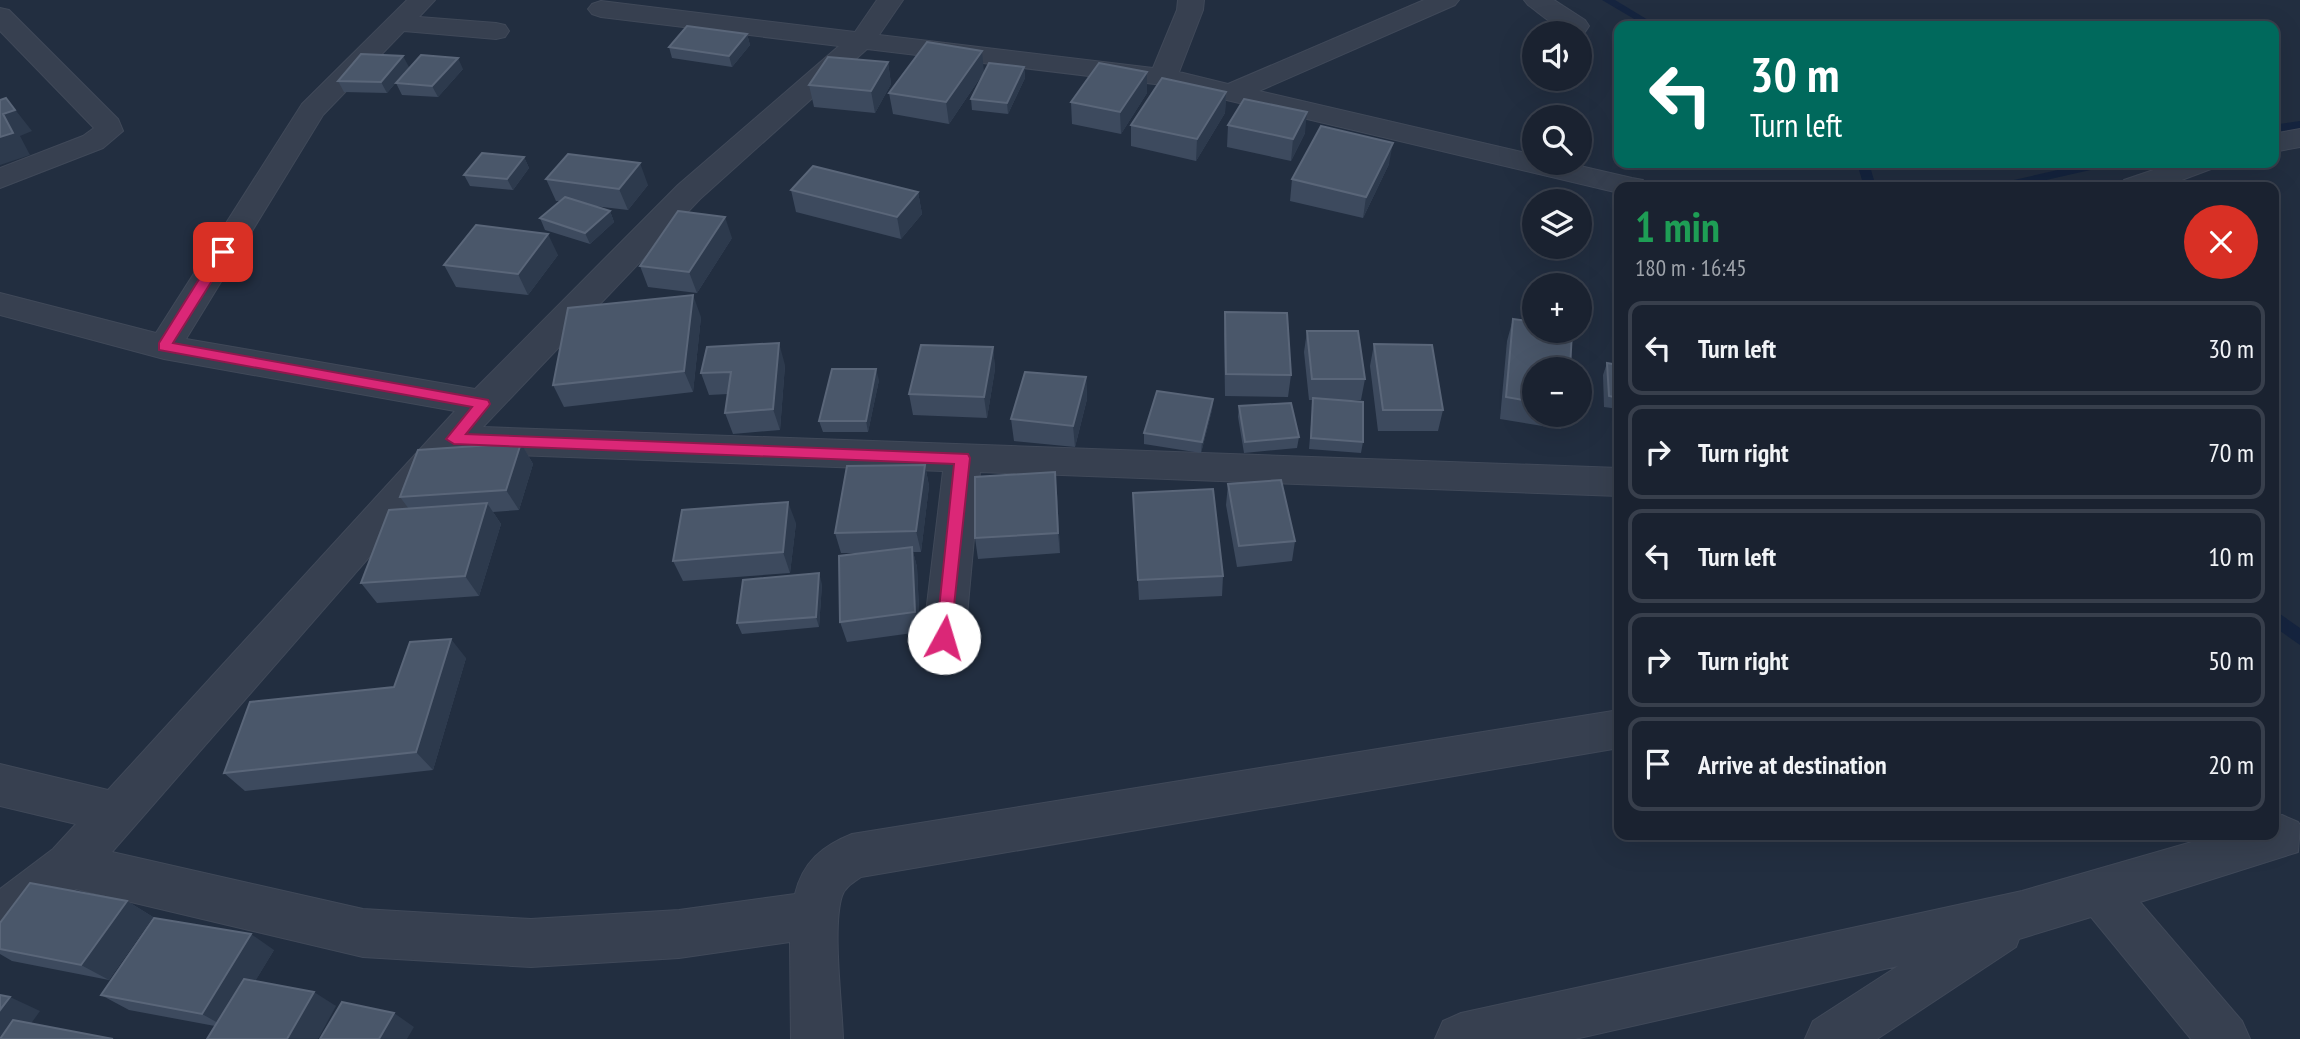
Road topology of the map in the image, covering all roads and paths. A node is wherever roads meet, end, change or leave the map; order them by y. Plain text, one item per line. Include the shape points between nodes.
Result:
1 (422, 0) edge
2 (890, 0) edge
3 (1191, 0) edge
4 (1446, 0) edge
5 (1537, 0) edge
6 (601, 9) dead end
7 (0, 16) edge
8 (1568, 21) edge
9 (398, 23) junction
10 (496, 31) dead end
11 (863, 39) junction
12 (1163, 77) junction
13 (1231, 93) junction
14 (2300, 138) edge
15 (2279, 142) edge
16 (2187, 168) edge
17 (0, 179) edge
18 (2149, 182) edge
19 (1614, 183) edge
20 (0, 304) edge
21 (164, 346) junction
22 (483, 404) junction
23 (454, 439) junction
24 (963, 458) junction
25 (1614, 482) edge
26 (944, 638) dead end
27 (1614, 730) edge
28 (0, 785) edge
29 (116, 813) junction
30 (2282, 838) dead end
31 (2279, 839) edge
32 (2275, 840) edge
33 (70, 865) junction
34 (2100, 892) junction
35 (816, 915) junction
36 (2022, 915) junction
37 (0, 919) edge
38 (1569, 1028) edge
39 (817, 1039) edge
40 (1461, 1039) edge
41 (1831, 1039) edge
42 (2224, 1039) edge

1 - 9 street
2 - 11 street
3 - 12 street
4 - 13 street
5 - 8 street
6 - 11 street
7 - 17 street via 109,131 93,142
9 - 10 street
9 - 21 street via 312,110
11 - 12 street
11 - 22 street via 689,192
12 - 13 street
13 - 19 street
14 - 15 street
16 - 18 street
20 - 21 street
21 - 22 street
22 - 23 street
23 - 24 street
23 - 29 street
24 - 25 street
24 - 26 street
27 - 35 street via 852,856 833,868 821,885
28 - 29 street
29 - 33 street
30 - 31 street
32 - 34 street
33 - 35 street via 363,933 531,943 678,934
33 - 37 street
34 - 36 street
34 - 42 street
35 - 39 street
36 - 38 street
36 - 41 street
38 - 40 street

